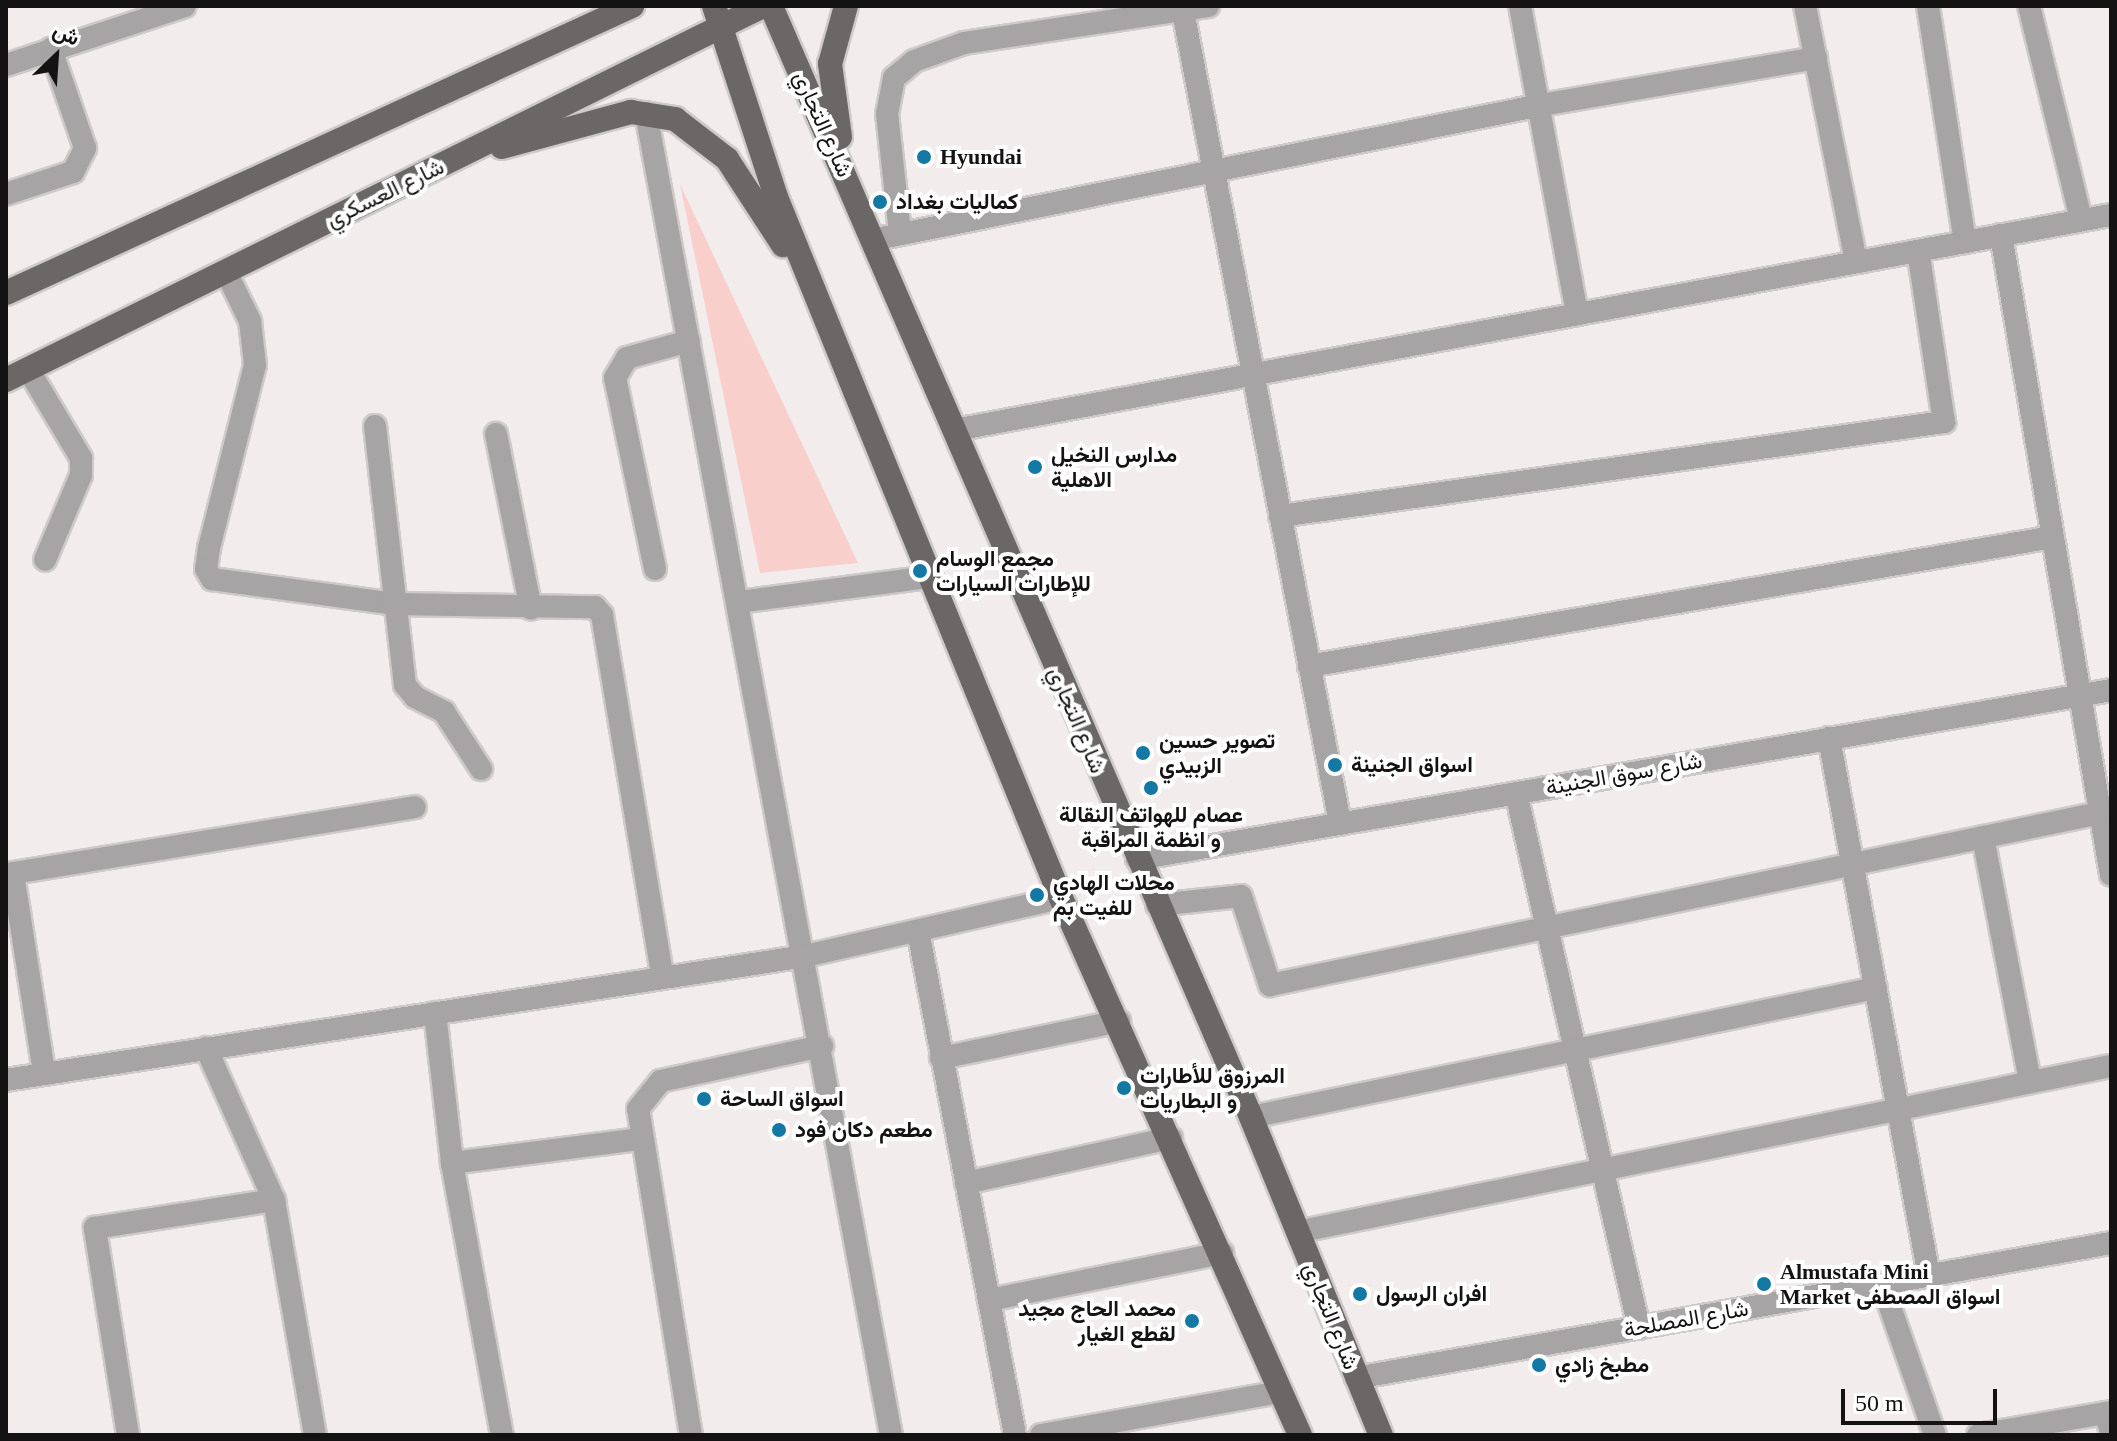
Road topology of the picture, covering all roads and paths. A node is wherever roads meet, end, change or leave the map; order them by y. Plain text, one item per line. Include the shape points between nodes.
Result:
1 (185, 6) edge
2 (612, 6) edge
3 (632, 6) edge
4 (763, 6) edge
5 (771, 6) edge
6 (846, 6) edge
7 (1208, 6) edge
8 (1520, 6) edge
9 (1805, 6) edge
10 (1928, 6) edge
11 (2029, 6) edge
12 (1182, 8) edge
13 (130, 13) edge
14 (717, 15) edge
15 (572, 37) junction
16 (51, 49) junction
17 (1816, 58) junction
18 (6, 65) edge
19 (1541, 105) junction
20 (646, 113) junction
21 (442, 165) junction
22 (1215, 175) junction
23 (849, 183) junction
24 (6, 194) edge
25 (2111, 215) edge
26 (2081, 220) junction
27 (900, 233) junction
28 (2001, 235) junction
29 (872, 240) junction
30 (1965, 242) junction
31 (1918, 251) junction
32 (1856, 262) junction
33 (226, 272) junction
34 (6, 293) edge
35 (819, 302) junction
36 (1577, 314) junction
37 (689, 341) junction
38 (28, 369) junction
39 (1253, 375) junction
40 (6, 380) edge
41 (375, 426) dead end
42 (955, 430) junction
43 (496, 434) dead end
44 (1280, 516) junction
45 (2053, 537) junction
46 (45, 560) dead end
47 (655, 569) dead end
48 (930, 577) junction
49 (739, 602) junction
50 (394, 604) junction
51 (531, 609) junction
52 (1309, 666) junction
53 (2111, 690) edge
54 (2080, 695) junction
55 (1829, 738) junction
56 (481, 769) dead end
57 (1516, 793) junction
58 (415, 807) dead end
59 (2100, 813) junction
60 (1340, 823) junction
61 (1983, 837) junction
62 (1137, 859) junction
63 (1853, 864) junction
64 (2111, 874) edge
65 (1061, 898) junction
66 (1157, 905) junction
67 (1546, 928) junction
68 (918, 931) junction
69 (805, 956) junction
70 (663, 978) junction
71 (1876, 988) junction
72 (435, 1013) junction
73 (1119, 1021) junction
74 (822, 1046) junction
75 (206, 1048) junction
76 (1574, 1050) junction
77 (941, 1058) junction
78 (2111, 1066) edge
79 (44, 1072) junction
80 (6, 1080) edge
81 (2030, 1082) junction
82 (1898, 1109) junction
83 (1251, 1117) junction
84 (1171, 1138) junction
85 (639, 1139) junction
86 (452, 1163) junction
87 (1601, 1170) junction
88 (966, 1183) junction
89 (274, 1200) junction
90 (1297, 1232) junction
91 (2111, 1243) edge
92 (1222, 1253) junction
93 (1929, 1276) junction
94 (1882, 1284) junction
95 (989, 1300) junction
96 (1639, 1328) junction
97 (1356, 1378) junction
98 (1281, 1392) junction
99 (2109, 1419) edge
100 (1141, 1427) edge
101 (128, 1435) edge
102 (315, 1435) edge
103 (502, 1435) edge
104 (691, 1435) edge
105 (891, 1435) edge
106 (1015, 1435) edge
107 (1041, 1435) edge
108 (1300, 1435) edge
109 (1381, 1435) edge
110 (1935, 1435) edge
111 (1978, 1435) edge

1 - 13 street
2 - 15 main road
3 - 15 main road
4 - 14 main road, شارع العسكري
5 - 23 main road, شارع التجاري
6 - 23 main road via 833,38 830,78
7 - 12 street
8 - 19 street
9 - 17 street
10 - 30 street
11 - 26 street
12 - 22 street
12 - 27 street via 964,43 938,49 903,69 894,78 887,114
13 - 16 street
14 - 21 main road, شارع العسكري
14 - 35 main road via 776,197
15 - 34 main road
16 - 18 street
16 - 24 street via 85,148 73,172
17 - 19 street
17 - 32 street
19 - 22 street
19 - 36 street
20 - 21 main road via 595,120
20 - 35 main road via 689,126 727,159
20 - 37 street
21 - 33 main road, شارع العسكري
22 - 27 street
22 - 39 street
23 - 29 main road, شارع التجاري
25 - 26 street
26 - 28 street
27 - 29 street
28 - 30 street
28 - 45 street
29 - 42 main road, شارع التجاري
30 - 31 street
31 - 32 street
31 - 44 street via 1944,422
32 - 36 street
33 - 38 main road, شارع العسكري
33 - 50 street via 250,321 255,365 206,569 222,584
35 - 48 main road
36 - 39 street
37 - 47 street via 627,358 615,378
37 - 49 street
38 - 40 main road, شارع العسكري
38 - 46 street via 81,458 81,475
39 - 42 street
39 - 44 street
41 - 50 street
42 - 62 main road, شارع التجاري
43 - 51 street
44 - 52 street
45 - 52 street
45 - 54 street
48 - 49 street
48 - 65 main road
49 - 69 street
50 - 51 street
50 - 56 street via 405,685 415,697 444,712
51 - 70 street via 587,605 602,615
52 - 60 street
53 - 54 street, شارع سوق الجنينة
54 - 55 street, شارع سوق الجنينة
54 - 59 street
55 - 57 street, شارع سوق الجنينة
55 - 63 street
57 - 60 street, شارع سوق الجنينة
57 - 67 street
58 - 79 street via 13,873
59 - 61 street
59 - 64 street
60 - 62 street, شارع سوق الجنينة
61 - 63 street
61 - 81 street
62 - 66 main road, شارع التجاري
63 - 67 street
63 - 71 street
65 - 68 street
65 - 73 main road
66 - 67 street via 1241,896 1270,985
66 - 83 main road, شارع التجاري
67 - 76 street
68 - 69 street
68 - 77 street
69 - 70 street
69 - 74 street
70 - 72 street
71 - 76 street
71 - 82 street
72 - 75 street
72 - 86 street
73 - 77 street
73 - 84 main road
74 - 85 street via 661,1081 638,1109
74 - 105 street
75 - 79 street
75 - 89 street
76 - 83 street
76 - 87 street
77 - 88 street
78 - 81 street
79 - 80 street
81 - 82 street
82 - 87 street
82 - 93 street
83 - 90 main road, شارع التجاري
84 - 88 street
84 - 92 main road
85 - 86 street
85 - 104 street
86 - 103 street
87 - 90 street
87 - 96 street
88 - 95 street
89 - 101 street via 95,1228
89 - 102 street
90 - 97 main road, شارع التجاري
91 - 93 street, شارع المصلحة
92 - 95 street
92 - 98 main road
93 - 94 street, شارع المصلحة
94 - 96 street, شارع المصلحة
94 - 110 street
95 - 106 street
96 - 97 street, شارع المصلحة
97 - 109 main road, شارع التجاري
98 - 100 street
98 - 108 main road
99 - 111 street
100 - 107 street

